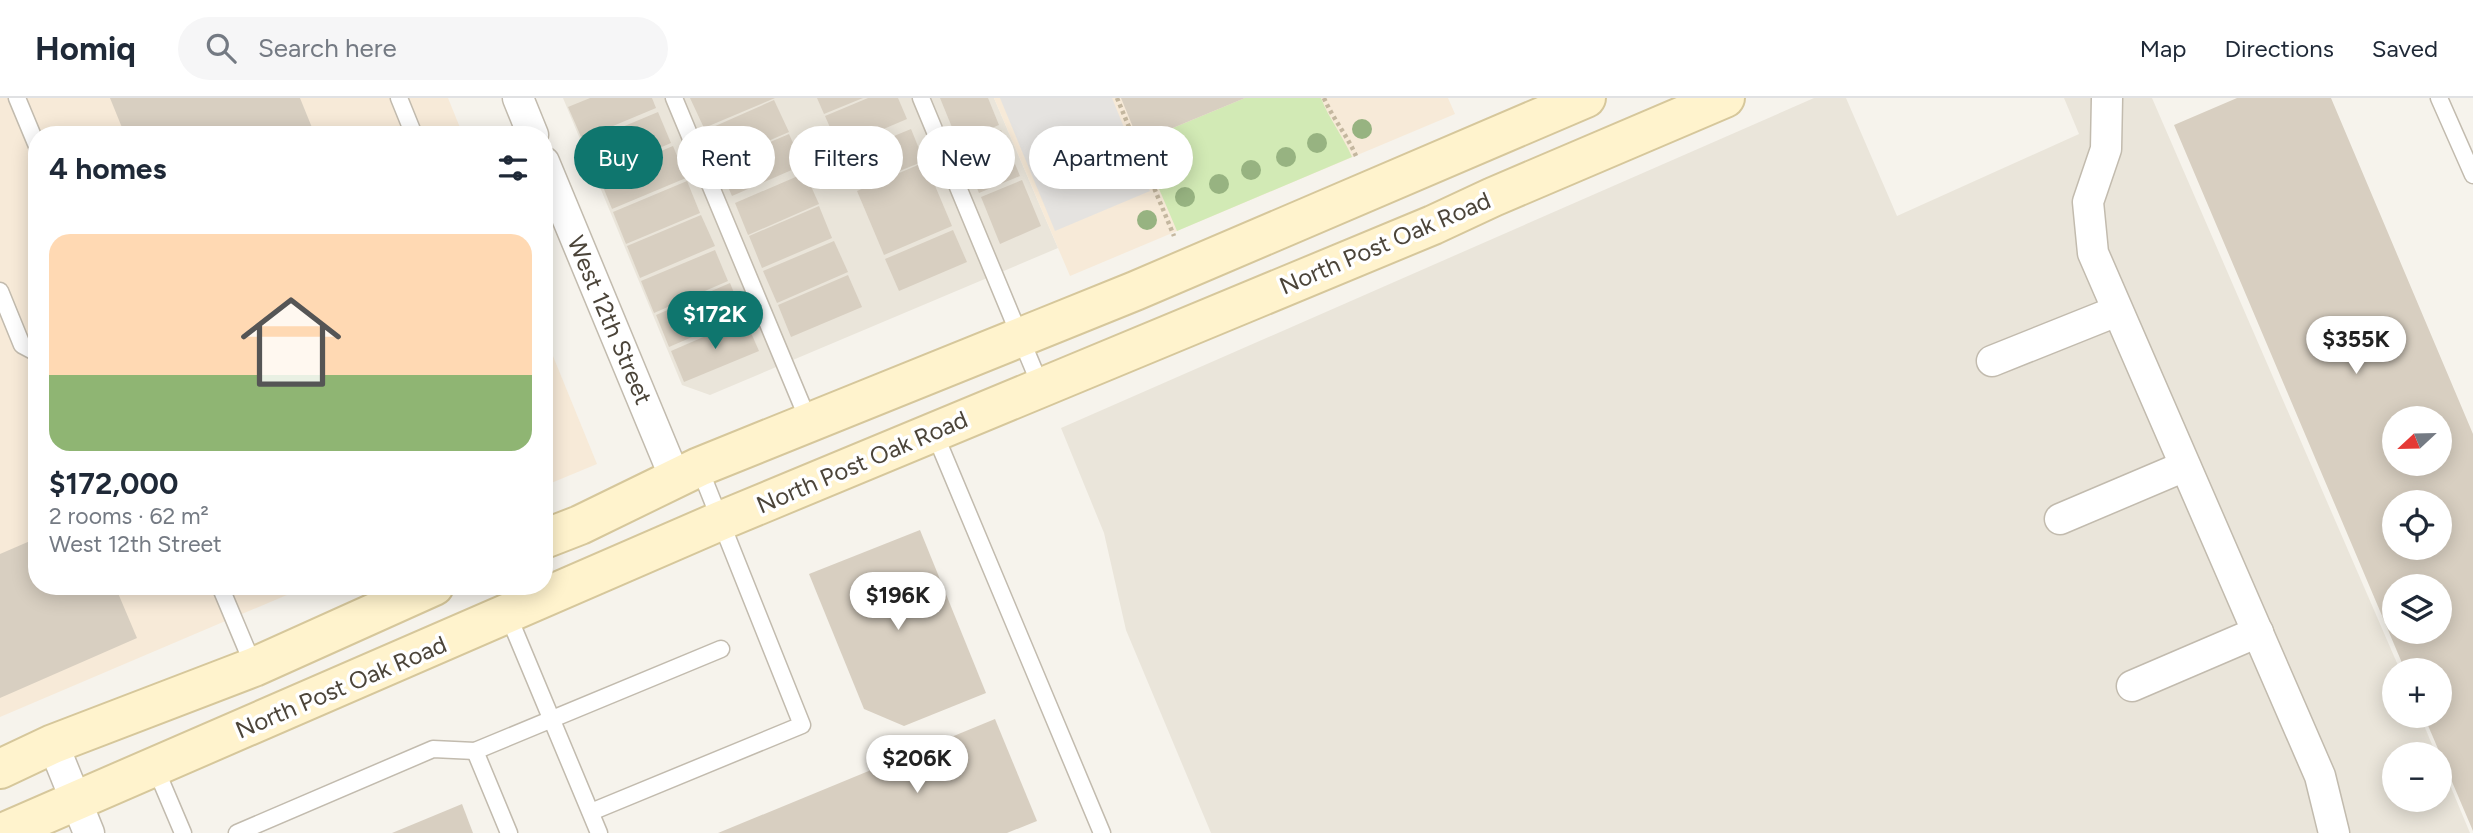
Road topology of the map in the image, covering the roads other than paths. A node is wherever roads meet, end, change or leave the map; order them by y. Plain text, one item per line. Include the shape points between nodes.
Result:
1 (17, 98) edge
2 (399, 98) edge
3 (518, 98) edge
4 (674, 98) edge
5 (921, 98) edge
6 (1586, 98) edge
7 (1725, 98) edge
8 (2108, 98) edge
9 (2439, 98) edge
10 (29, 126) edge
11 (410, 126) edge
12 (529, 126) edge
13 (2473, 175) edge
14 (553, 182) edge
15 (0, 291) edge
16 (2117, 311) junction
17 (1020, 337) junction
18 (28, 348) edge
19 (1992, 361) dead end
20 (1041, 387) junction
21 (809, 422) junction
22 (934, 432) junction
23 (2185, 466) junction
24 (687, 473) junction
25 (2060, 519) dead end
26 (720, 521) junction
27 (553, 536) edge
28 (224, 595) edge
29 (415, 595) edge
30 (508, 615) junction
31 (2258, 632) junction
32 (720, 649) dead end
33 (254, 667) junction
34 (2132, 686) dead end
35 (552, 719) junction
36 (53, 744) junction
37 (475, 751) junction
38 (155, 767) junction
39 (0, 769) edge
40 (591, 812) junction
41 (83, 817) edge
42 (2, 833) edge
43 (183, 833) edge
44 (237, 833) edge
45 (509, 833) edge
46 (599, 833) edge
47 (1102, 833) edge
48 (2334, 833) edge

1 - 10 lane
2 - 11 lane
3 - 12 street
4 - 21 lane
5 - 17 lane
6 - 17 main road
7 - 20 main road, North Post Oak Road
8 - 16 street via 2106,149 2088,202 2092,253
9 - 13 lane
14 - 24 street, West 12th Street
15 - 18 lane via 22,345
16 - 19 street
16 - 23 street
17 - 20 lane
17 - 21 main road
20 - 22 main road, North Post Oak Road
21 - 24 main road
22 - 26 main road, North Post Oak Road
22 - 47 lane
23 - 25 street
23 - 31 street
24 - 26 lane
24 - 27 main road
26 - 30 main road, North Post Oak Road
26 - 40 lane via 802,725
28 - 33 lane
29 - 33 main road
30 - 35 lane
30 - 38 main road, North Post Oak Road
31 - 34 street
31 - 48 street via 2320,776
32 - 35 lane
33 - 36 main road
35 - 37 lane
35 - 40 lane
36 - 39 main road
36 - 41 street
37 - 44 lane via 433,750
37 - 45 lane
38 - 41 main road, North Post Oak Road
38 - 43 lane
40 - 46 lane
41 - 42 main road, North Post Oak Road

